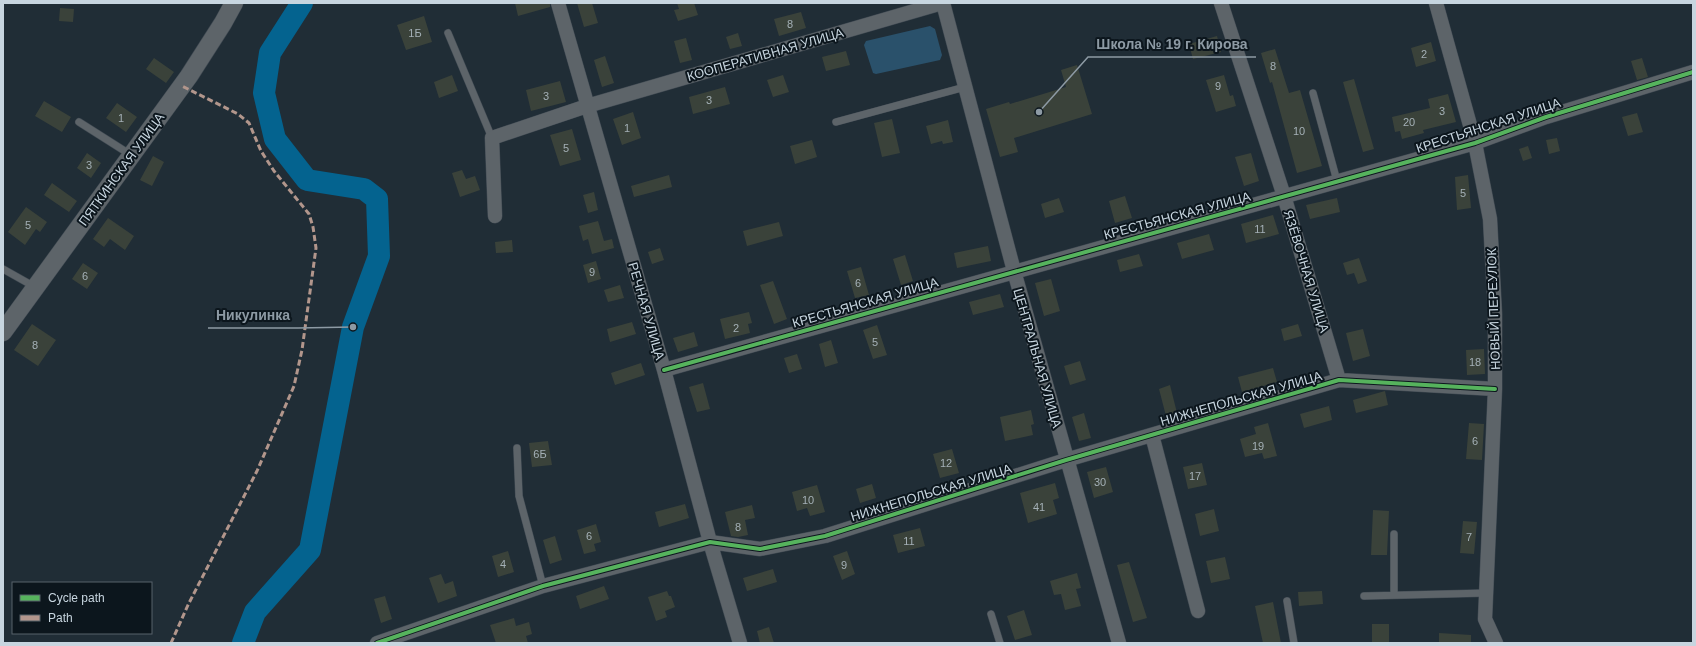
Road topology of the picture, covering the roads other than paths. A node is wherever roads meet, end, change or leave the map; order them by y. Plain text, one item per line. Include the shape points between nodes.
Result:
1 (234, 3) edge
2 (558, 3) edge
3 (942, 3) edge
4 (1221, 3) edge
5 (1436, 3) edge
6 (448, 33) dead end
7 (1693, 72) edge
8 (965, 87) junction
9 (1313, 93) dead end
10 (587, 106) junction
11 (79, 122) dead end
12 (836, 122) dead end
13 (492, 138) junction
14 (1475, 143) junction
15 (131, 156) junction
16 (1336, 181) junction
17 (1284, 196) junction
18 (495, 216) dead end
19 (3, 269) edge
20 (1014, 271) junction
21 (35, 287) junction
22 (3, 332) edge
23 (664, 370) junction
24 (1339, 380) junction
25 (1495, 389) junction
26 (1152, 435) junction
27 (517, 448) dead end
28 (1066, 460) junction
29 (1394, 534) dead end
30 (710, 542) junction
31 (543, 586) junction
32 (1487, 593) junction
33 (1394, 595) junction
34 (1364, 596) dead end
35 (1287, 601) dead end
36 (1198, 611) dead end
37 (991, 614) dead end
38 (377, 643) edge
39 (740, 643) edge
40 (1000, 643) edge
41 (1119, 643) edge
42 (1294, 643) edge
43 (1496, 643) edge

1 - 15 street, ПЯТКИНСКАЯ УЛИЦА via 189,76
2 - 10 street, РЕЧНАЯ УЛИЦА
3 - 8 street, ЦЕНТРАЛЬНАЯ УЛИЦА
3 - 10 street, КООПЕРАТИВНАЯ УЛИЦА
4 - 17 street, ЯЗЁВОЧНАЯ УЛИЦА
5 - 14 street, НОВЫЙ ПЕРЕУЛОК
6 - 13 lane
7 - 14 street, КРЕСТЬЯНСКАЯ УЛИЦА via 1546,117
8 - 12 lane
8 - 20 street, ЦЕНТРАЛЬНАЯ УЛИЦА
9 - 16 lane
10 - 13 street, КООПЕРАТИВНАЯ УЛИЦА
10 - 23 street, РЕЧНАЯ УЛИЦА
11 - 15 lane
13 - 18 street
14 - 16 street, КРЕСТЬЯНСКАЯ УЛИЦА
14 - 25 street, НОВЫЙ ПЕРЕУЛОК via 1490,219 1496,314
15 - 21 street, ПЯТКИНСКАЯ УЛИЦА
16 - 17 street, КРЕСТЬЯНСКАЯ УЛИЦА
17 - 20 street, КРЕСТЬЯНСКАЯ УЛИЦА
17 - 24 street, ЯЗЁВОЧНАЯ УЛИЦА
19 - 21 lane
20 - 23 street, КРЕСТЬЯНСКАЯ УЛИЦА
20 - 28 street, ЦЕНТРАЛЬНАЯ УЛИЦА
21 - 22 street, ПЯТКИНСКАЯ УЛИЦА
23 - 30 street, РЕЧНАЯ УЛИЦА
24 - 25 street, НИЖНЕПОЛЬСКАЯ УЛИЦА
24 - 26 street, НИЖНЕПОЛЬСКАЯ УЛИЦА
25 - 32 street, НОВЫЙ ПЕРЕУЛОК
26 - 28 street, НИЖНЕПОЛЬСКАЯ УЛИЦА
26 - 36 street
27 - 31 lane via 519,496
28 - 30 street, НИЖНЕПОЛЬСКАЯ УЛИЦА via 825,536 760,549
28 - 41 street, ЦЕНТРАЛЬНАЯ УЛИЦА
29 - 33 lane
30 - 31 street, НИЖНЕПОЛЬСКАЯ УЛИЦА
30 - 39 street, РЕЧНАЯ УЛИЦА
31 - 38 street, НИЖНЕПОЛЬСКАЯ УЛИЦА
32 - 33 lane
32 - 43 street, НОВЫЙ ПЕРЕУЛОК via 1485,619
33 - 34 lane
35 - 42 lane
37 - 40 lane

